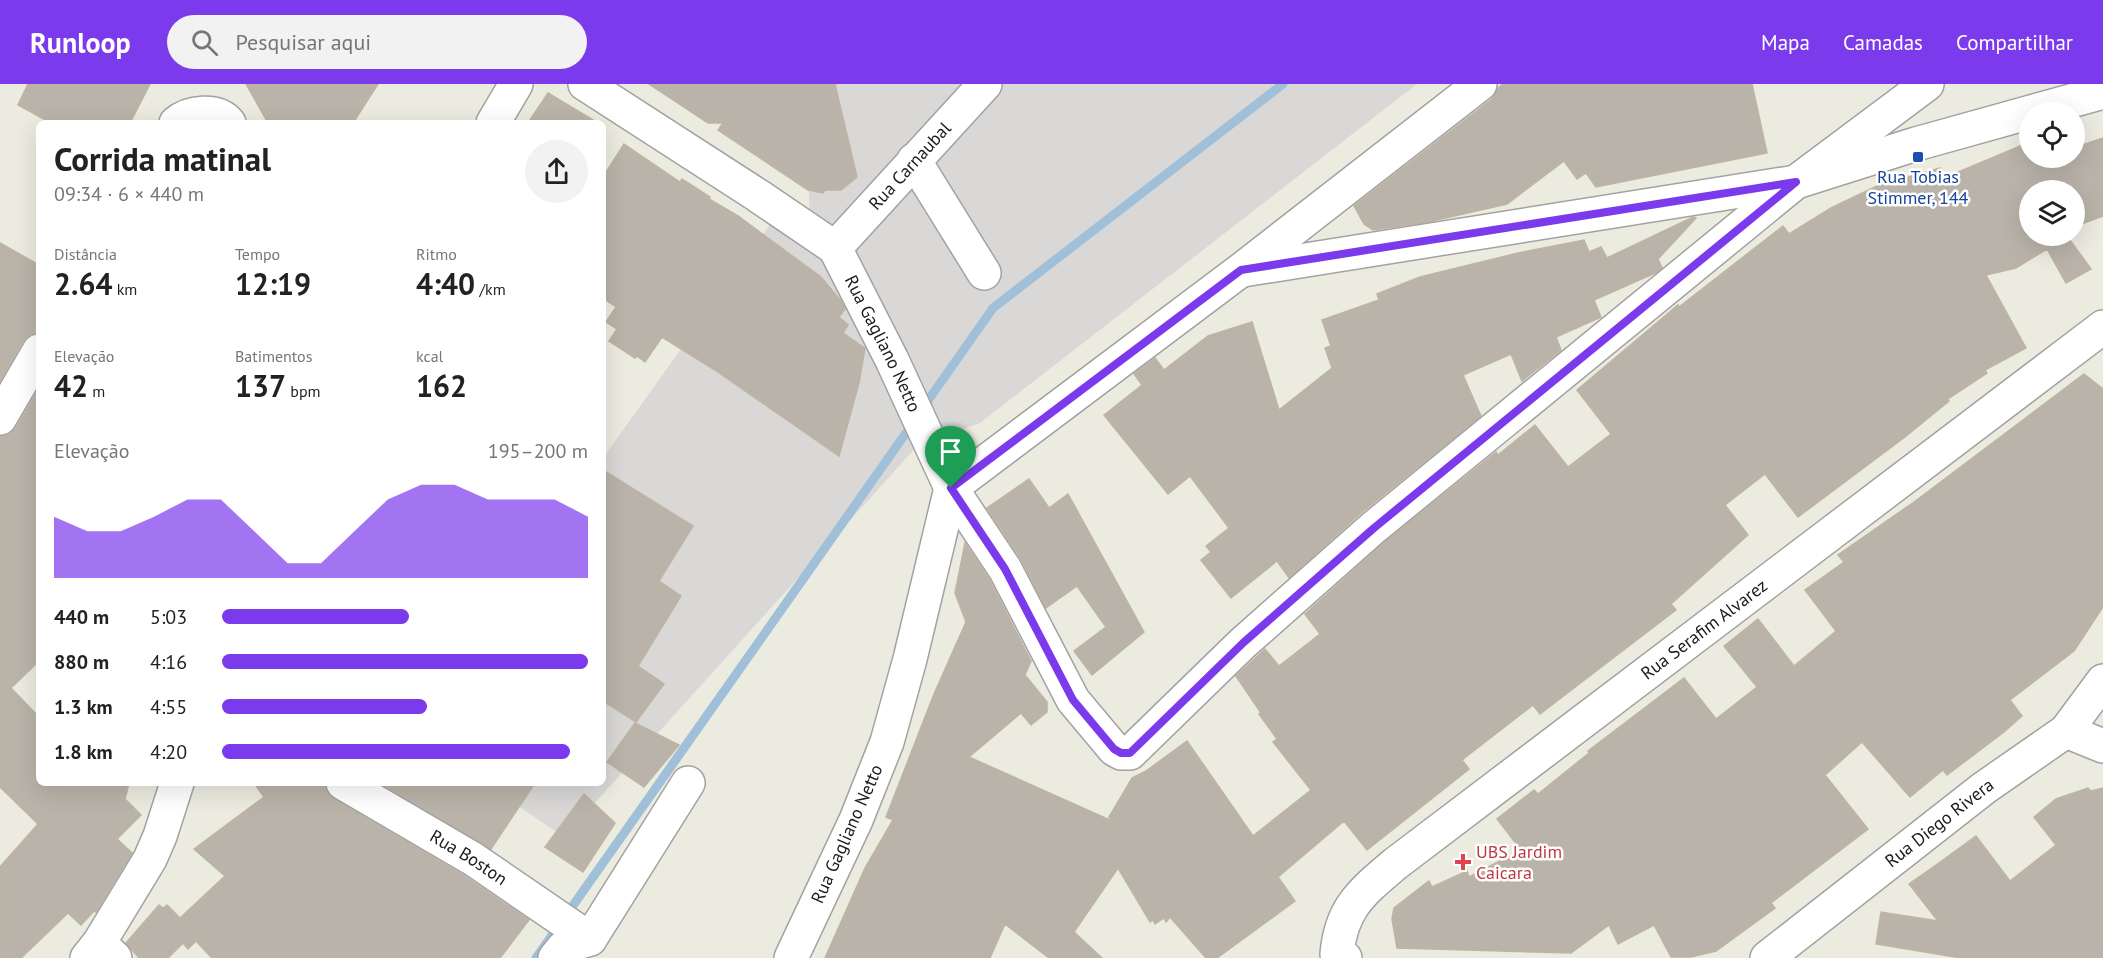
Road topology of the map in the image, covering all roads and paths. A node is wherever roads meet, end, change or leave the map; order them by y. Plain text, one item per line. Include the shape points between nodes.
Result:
1 (516, 84) edge
2 (585, 84) edge
3 (985, 84) edge
4 (1480, 84) edge
5 (1927, 84) edge
6 (2103, 92) edge
7 (181, 120) edge
8 (227, 120) edge
9 (495, 120) edge
10 (915, 160) junction
11 (1796, 182) junction
12 (835, 248) junction
13 (1241, 270) junction
14 (984, 273) dead end
15 (2103, 327) edge
16 (36, 356) edge
17 (0, 418) edge
18 (951, 488) junction
19 (2103, 681) edge
20 (2066, 731) junction
21 (2103, 746) edge
22 (688, 783) dead end
23 (176, 786) edge
24 (348, 786) edge
25 (590, 939) junction
26 (100, 953) edge
27 (1341, 956) edge
28 (555, 958) edge
29 (791, 958) edge
30 (1767, 958) edge

1 - 9 street
2 - 12 street, Rua Gagliano Netto
3 - 10 street, Rua Carnaubal
4 - 13 street
5 - 11 street
6 - 11 street
7 - 8 street via 192,114 208,113
10 - 12 street, Rua Carnaubal
10 - 14 street
11 - 13 street
11 - 18 street via 1374,528 1243,643 1130,753 1114,749 1073,700 1005,569
12 - 18 street, Rua Gagliano Netto
13 - 18 street
15 - 27 street, Rua Serafim Alvarez via 1395,864 1348,911 1338,934
16 - 17 street
18 - 29 street, Rua Gagliano Netto via 887,742 856,820
19 - 20 street, Rua Diego Rivera
20 - 21 street
20 - 30 street, Rua Diego Rivera via 1984,788
22 - 25 street
23 - 26 street via 150,859
24 - 25 street, Rua Boston via 473,859
25 - 28 street via 564,947

